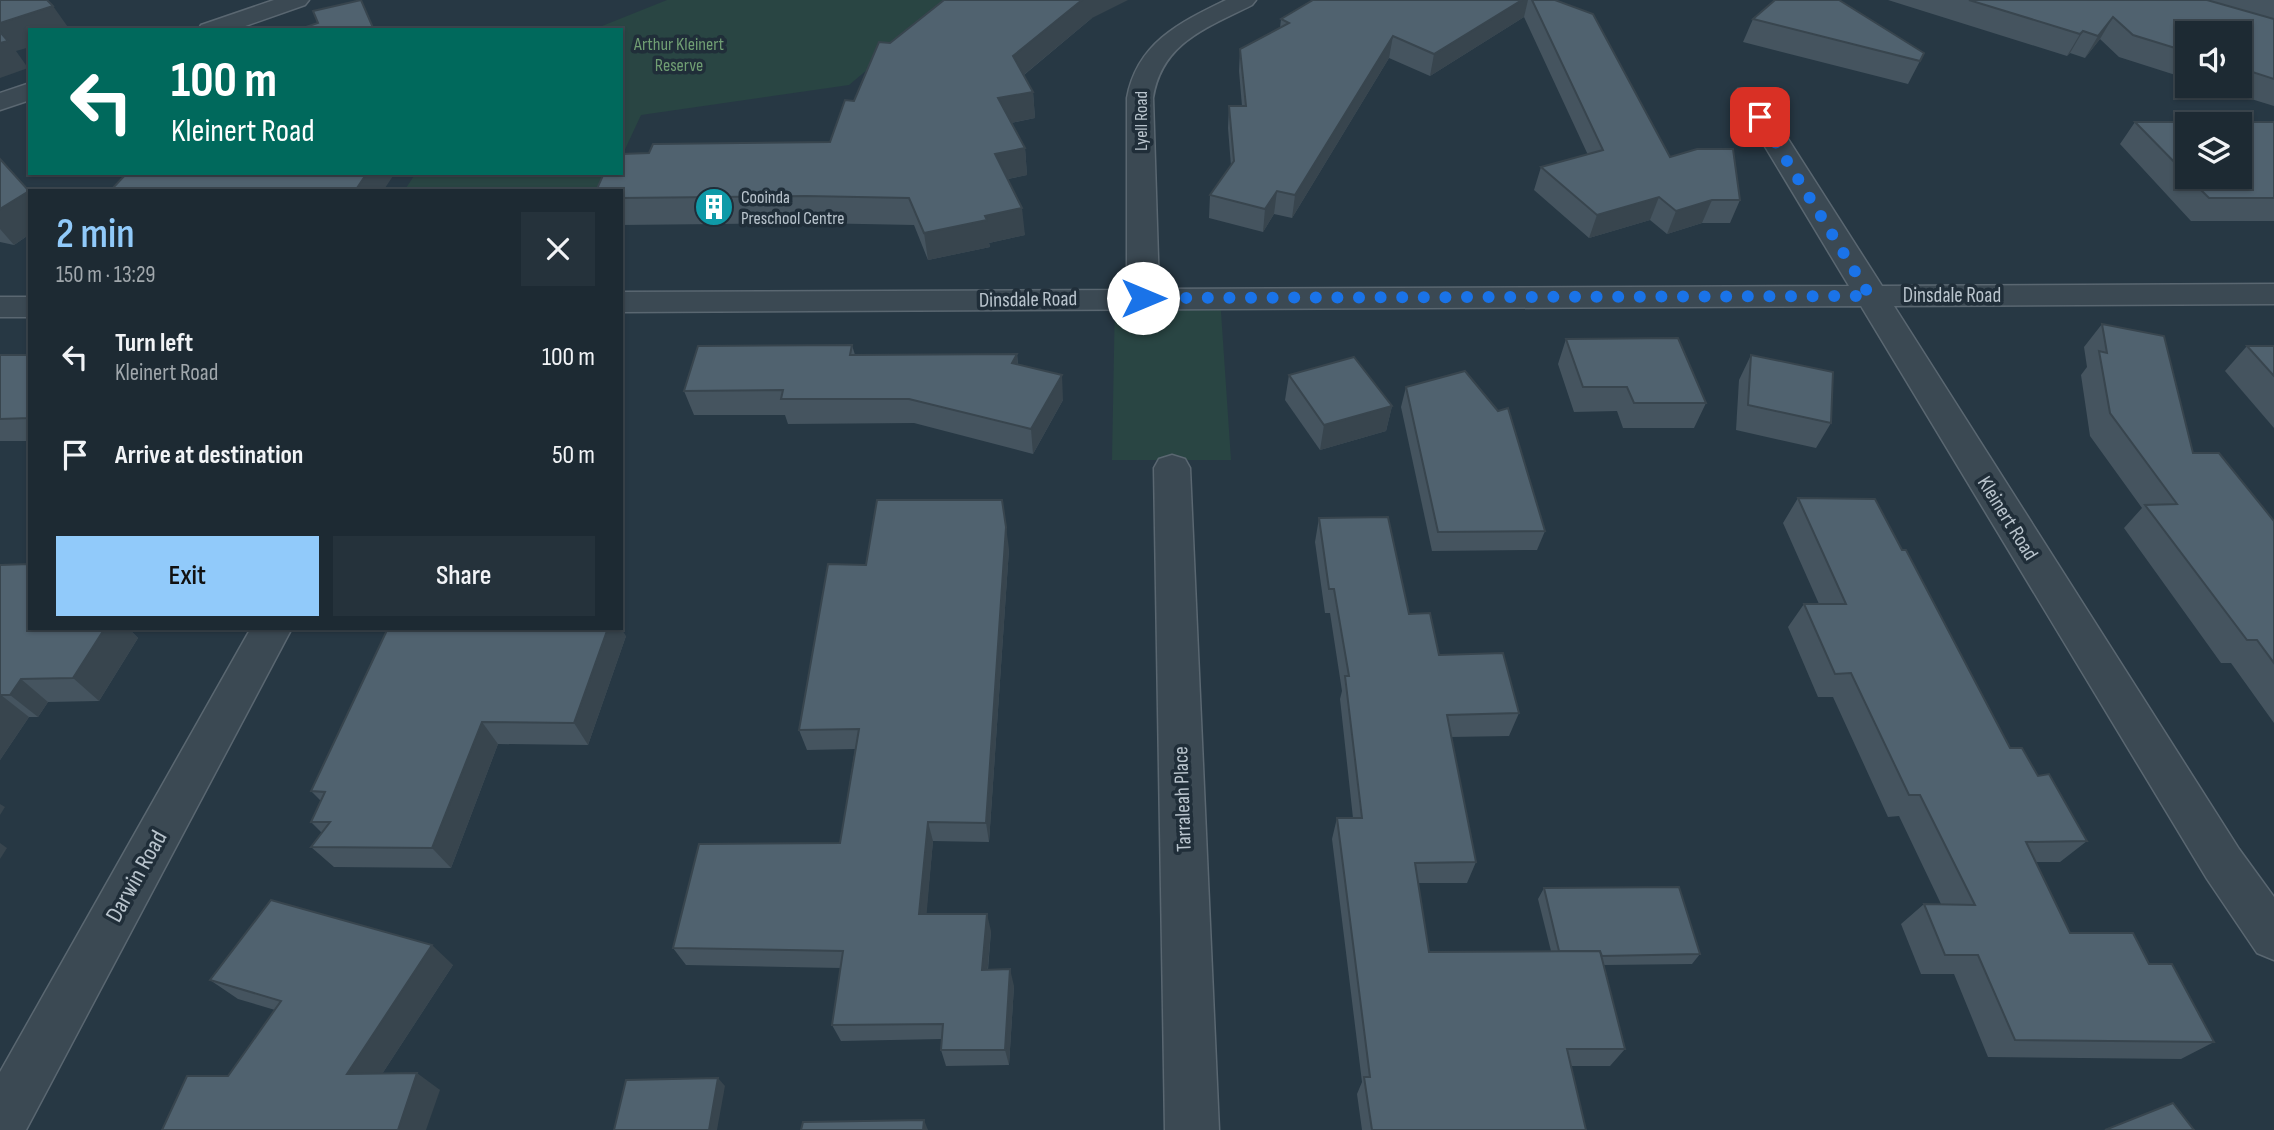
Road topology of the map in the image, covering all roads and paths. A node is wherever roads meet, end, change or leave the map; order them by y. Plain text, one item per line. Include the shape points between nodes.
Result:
1 (297, 0) edge
2 (1244, 0) edge
3 (216, 28) edge
4 (28, 92) edge
5 (1747, 95) dead end
6 (0, 102) edge
7 (2274, 294) edge
8 (1870, 296) junction
9 (1143, 298) junction
10 (623, 302) edge
11 (0, 307) edge
12 (28, 307) edge
13 (1172, 468) dead end
14 (271, 630) edge
15 (2274, 937) edge
16 (0, 1124) edge
17 (1192, 1130) edge

1 - 3 street
2 - 9 street, Lyell Road via 1162,46 1144,71 1140,98
4 - 6 street
5 - 8 street, Kleinert Road
7 - 8 street, Dinsdale Road
8 - 9 street, Dinsdale Road
8 - 15 street, Kleinert Road via 2223,864
9 - 10 street, Dinsdale Road
11 - 12 street
13 - 17 street, Tarraleah Place
14 - 16 street, Darwin Road

